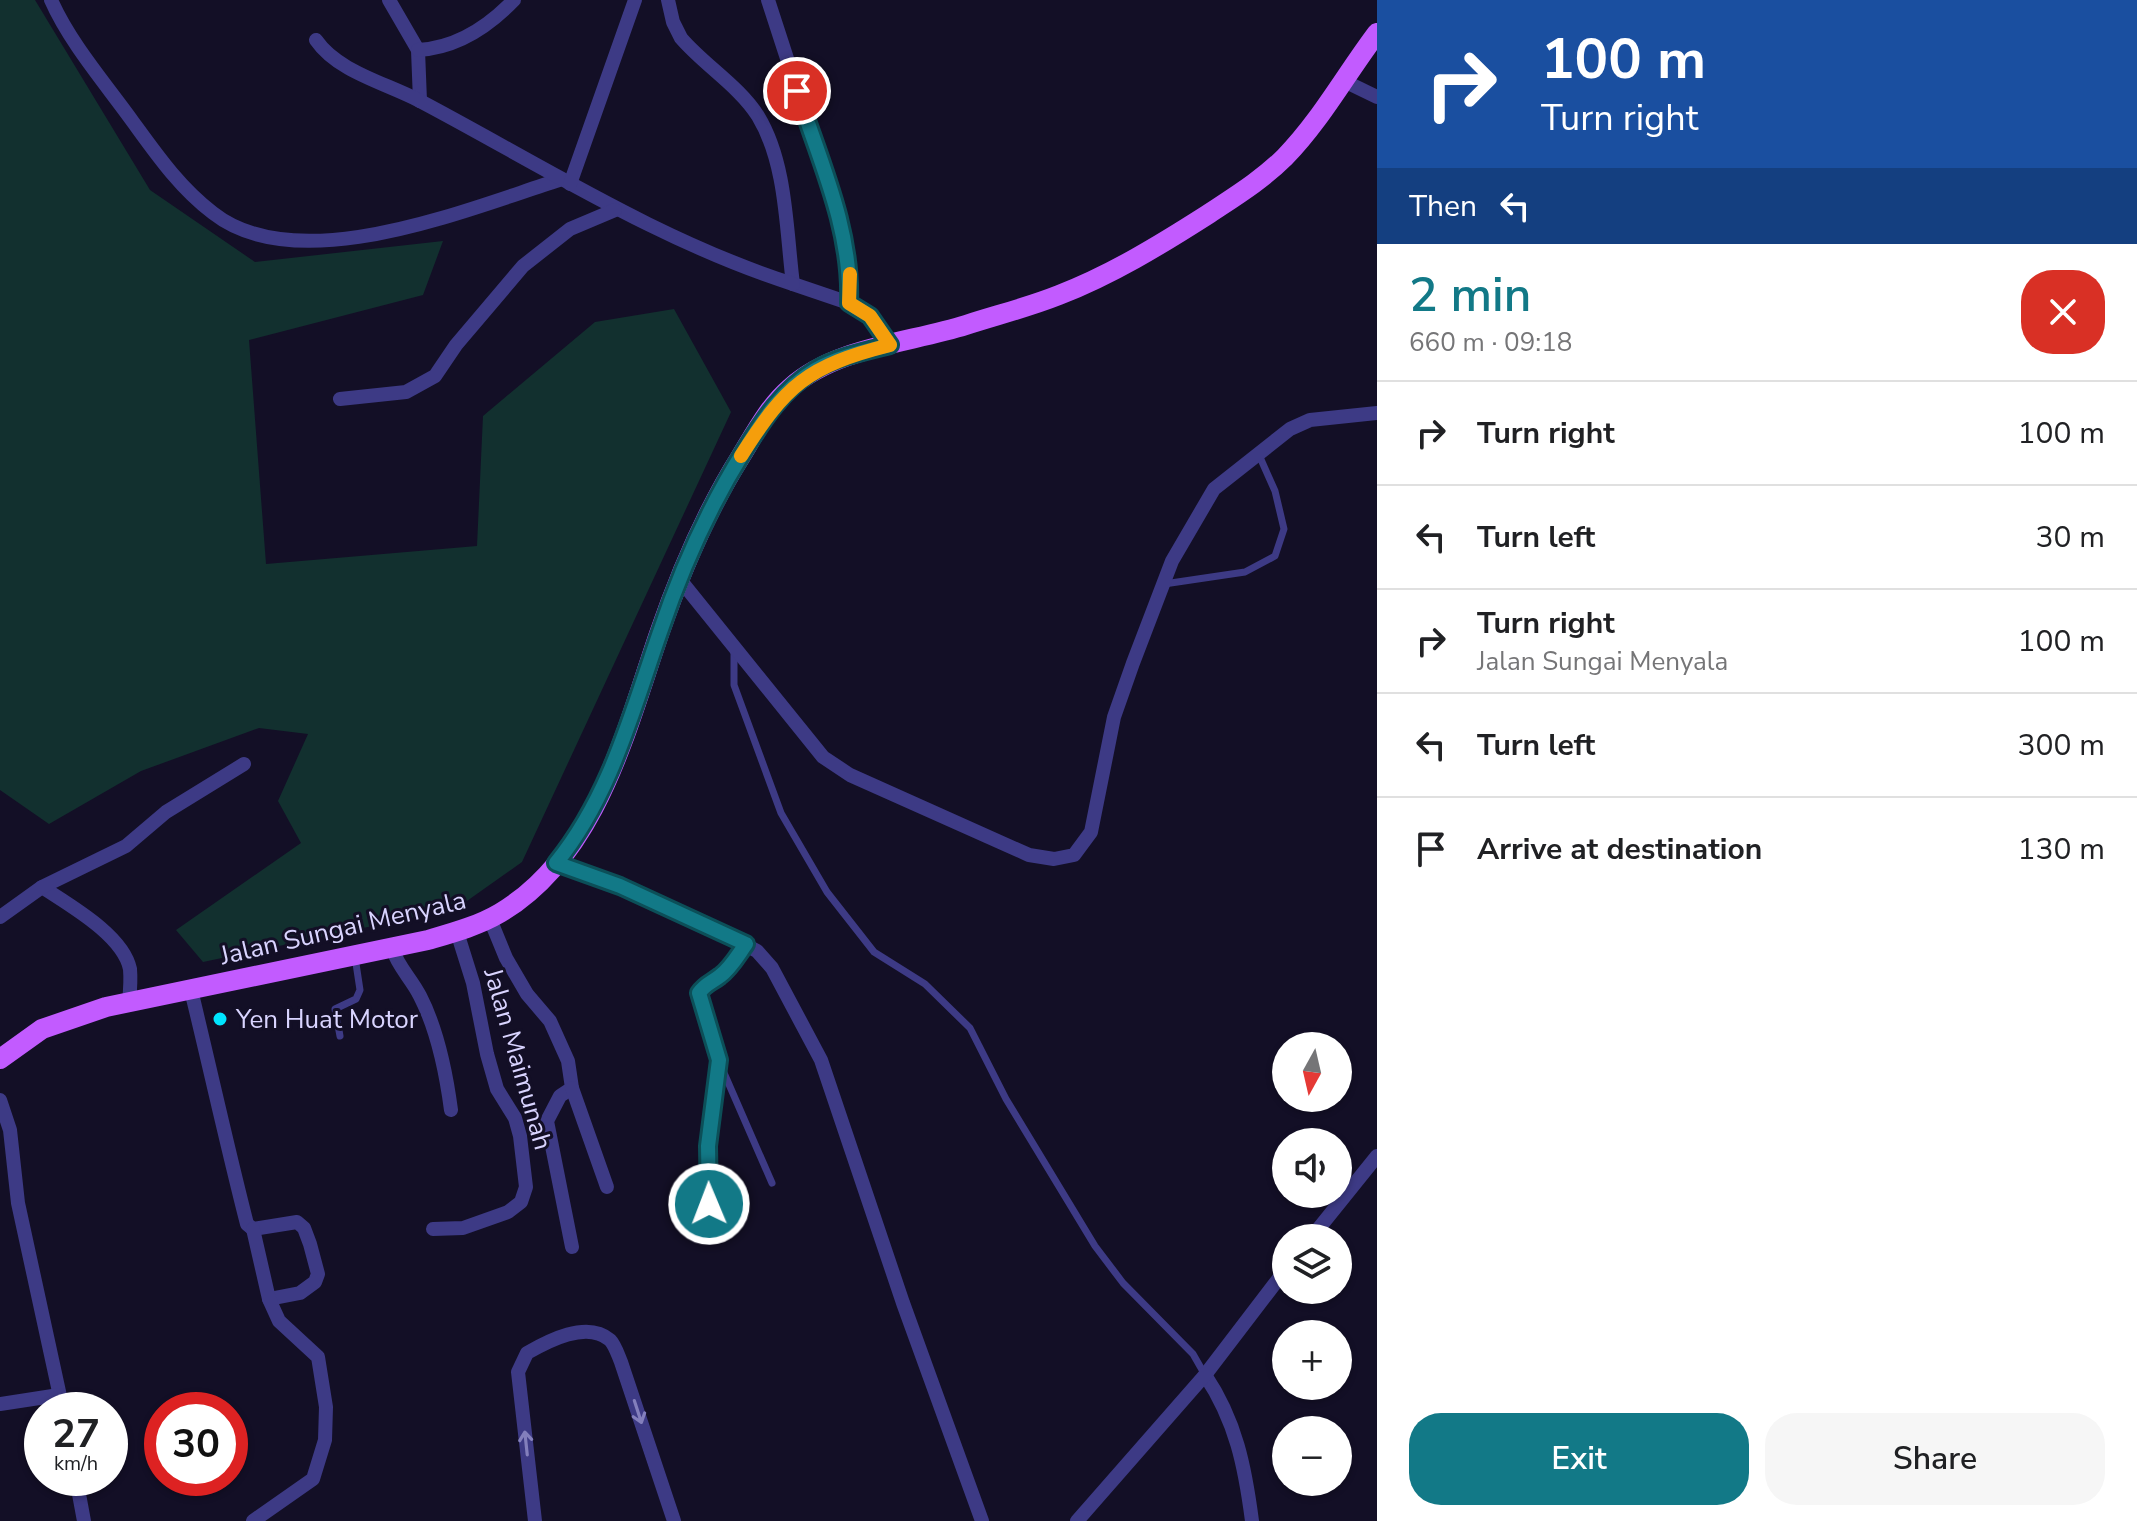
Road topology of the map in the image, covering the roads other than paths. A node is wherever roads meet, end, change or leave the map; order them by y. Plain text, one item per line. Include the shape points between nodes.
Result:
1 (51, 0) edge
2 (389, 0) edge
3 (514, 0) edge
4 (635, 0) edge
5 (668, 0) edge
6 (768, 0) edge
7 (1377, 33) edge
8 (316, 40) dead end
9 (418, 50) junction
10 (1344, 81) junction
11 (1377, 97) edge
12 (420, 101) junction
13 (565, 182) junction
14 (615, 210) junction
15 (793, 284) junction
16 (849, 303) junction
17 (890, 345) junction
18 (340, 399) dead end
19 (1377, 413) edge
20 (1258, 453) junction
21 (681, 581) junction
22 (1163, 584) junction
23 (734, 648) junction
24 (244, 764) dead end
25 (556, 863) junction
26 (42, 887) junction
27 (0, 917) edge
28 (490, 919) junction
29 (457, 932) junction
30 (746, 944) junction
31 (392, 948) junction
32 (355, 954) junction
33 (191, 990) junction
34 (129, 1002) junction
35 (340, 1036) dead end
36 (0, 1059) edge
37 (719, 1060) junction
38 (572, 1088) junction
39 (0, 1100) edge
40 (451, 1110) dead end
41 (1377, 1156) edge
42 (772, 1183) dead end
43 (607, 1187) dead end
44 (1322, 1224) edge
45 (253, 1229) junction
46 (433, 1229) dead end
47 (710, 1233) dead end
48 (572, 1247) dead end
49 (1272, 1287) edge
50 (269, 1299) junction
51 (1205, 1375) junction
52 (59, 1392) edge
53 (0, 1404) edge
54 (24, 1404) edge
55 (79, 1496) edge
56 (84, 1521) edge
57 (253, 1521) edge
58 (535, 1521) edge
59 (674, 1521) edge
60 (982, 1521) edge
61 (1077, 1521) edge
62 (1252, 1521) edge

1 - 13 street via 170,174 215,215 256,235 327,243 374,235
2 - 9 street
3 - 9 street via 479,30 445,46
4 - 13 street
5 - 15 street via 681,38 757,115 770,143
6 - 16 street via 846,240
7 - 10 main road, Jalan Sungai Menyala
8 - 12 street via 327,56
9 - 12 street
10 - 11 street
10 - 17 main road, Jalan Sungai Menyala via 1284,158 1252,186 1160,245 1059,295
12 - 13 street
13 - 14 street
14 - 15 street via 733,265
14 - 18 street via 570,229 523,266 435,376 406,392
15 - 16 street
16 - 17 street via 870,316
17 - 21 main road, Jalan Sungai Menyala via 817,369 789,389 728,477
19 - 20 street via 1310,420
20 - 22 street via 1214,489
20 - 22 lane via 1284,529 1275,556 1245,572
21 - 23 street
21 - 25 main road, Jalan Sungai Menyala via 602,793
22 - 23 street via 1114,717 1091,832 1074,855 1054,859 1029,855 850,775 823,757
23 - 51 lane via 734,685 781,813 827,892 874,952 925,984 970,1028 1006,1099 1095,1246 1123,1283 1193,1354
24 - 26 street via 166,812 126,846
25 - 28 main road, Jalan Sungai Menyala
25 - 30 street
26 - 27 street
26 - 34 street via 88,919 121,951 130,968
28 - 29 main road, Jalan Sungai Menyala
28 - 38 street via 527,994 550,1021 568,1061
29 - 31 main road, Jalan Sungai Menyala
29 - 46 street, Jalan Maimunah via 497,1089 520,1136 526,1187 521,1202 508,1212 463,1228
30 - 37 street via 699,993
30 - 60 street via 772,968 821,1060
31 - 32 main road, Jalan Sungai Menyala
31 - 40 street via 426,1009
32 - 33 main road, Jalan Sungai Menyala
32 - 35 lane via 360,990 356,999 335,1009
33 - 34 main road, Jalan Sungai Menyala
33 - 45 street via 219,1120 247,1224
34 - 36 main road, Jalan Sungai Menyala via 42,1029
37 - 42 lane
37 - 47 street via 708,1146
38 - 43 street
38 - 48 street via 560,1096 547,1121
39 - 52 street
41 - 44 street
45 - 50 street
45 - 50 street via 297,1222 304,1228 318,1274 300,1293
49 - 51 street
50 - 57 street via 279,1321 318,1357 325,1440 313,1479
51 - 61 street
51 - 62 street via 1238,1439
53 - 54 street
55 - 56 street
58 -> 59 street via 518,1372 527,1353 577,1333 597,1333 611,1341

